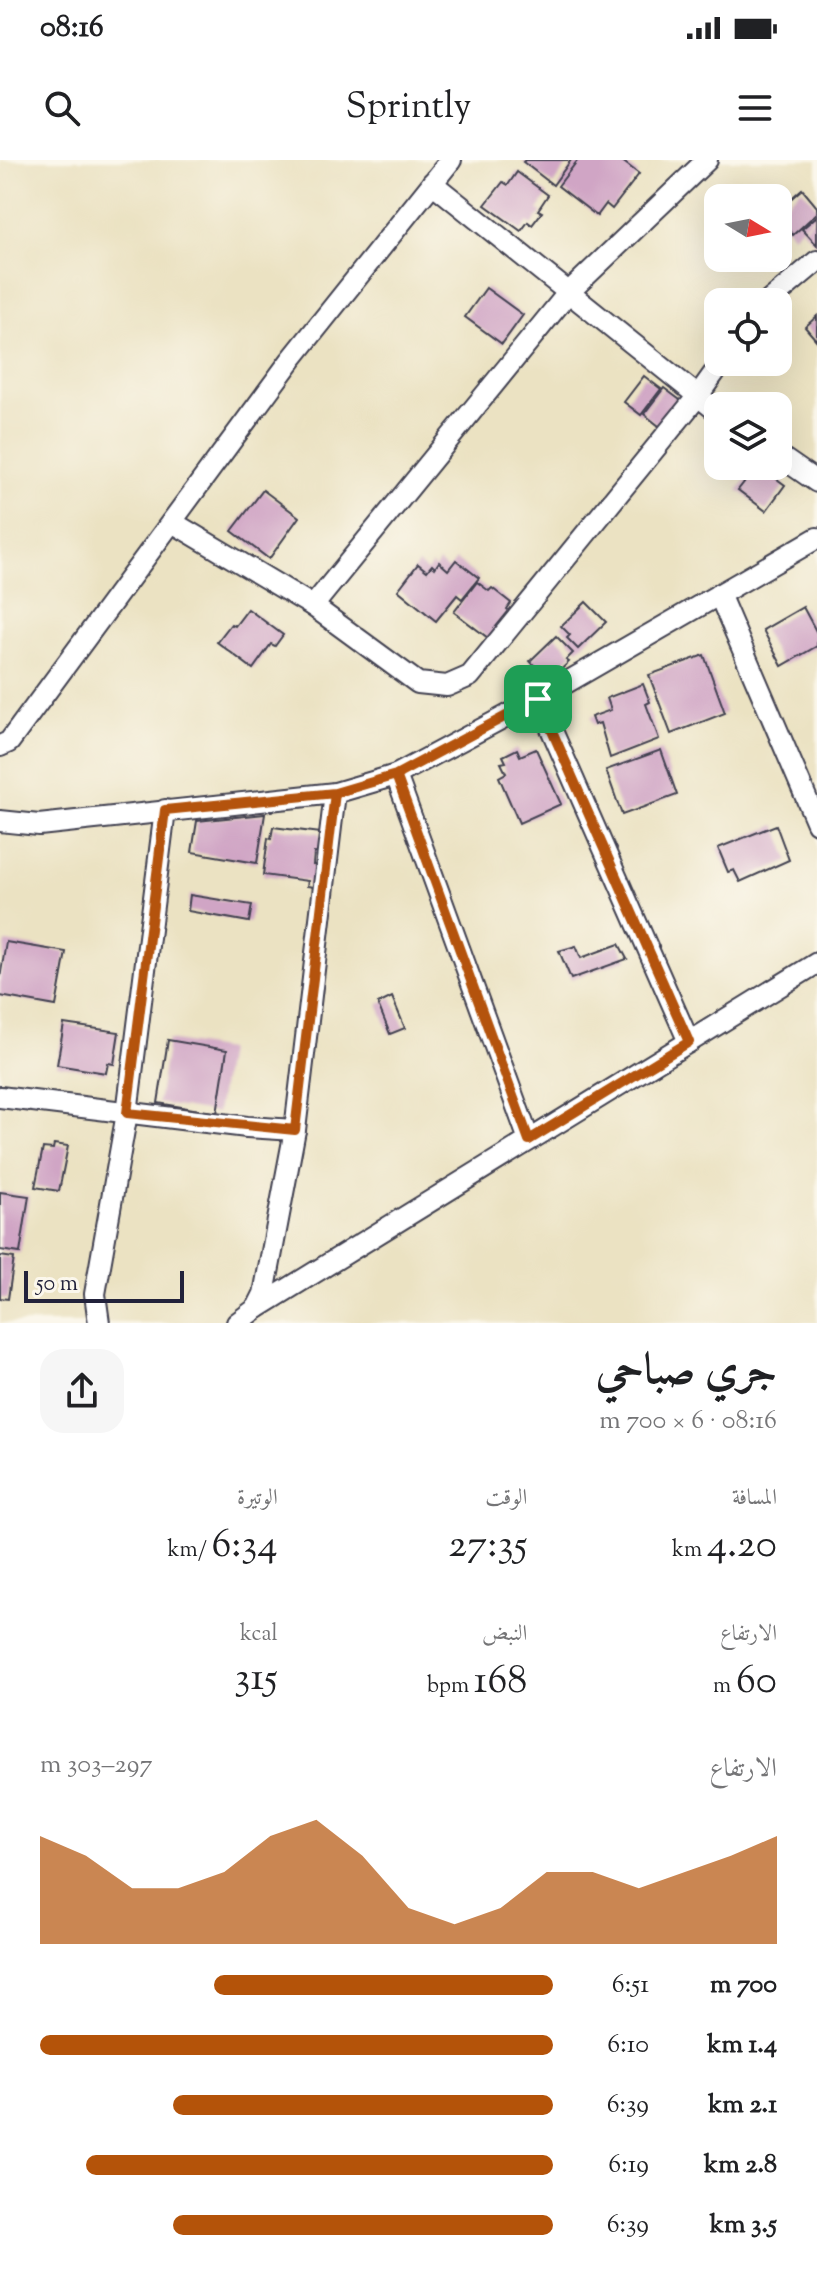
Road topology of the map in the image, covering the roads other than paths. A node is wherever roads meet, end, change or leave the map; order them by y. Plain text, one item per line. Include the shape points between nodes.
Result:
1 (451, 160) edge
2 (707, 160) edge
3 (432, 183) junction
4 (817, 261) edge
5 (785, 288) edge
6 (568, 293) junction
7 (712, 376) edge
8 (697, 397) junction
9 (704, 402) edge
10 (792, 465) edge
11 (817, 482) edge
12 (172, 522) junction
13 (817, 538) edge
14 (719, 594) junction
15 (313, 606) junction
16 (538, 699) junction
17 (0, 746) edge
18 (396, 775) junction
19 (335, 793) junction
20 (165, 810) junction
21 (0, 821) edge
22 (817, 823) edge
23 (816, 965) edge
24 (689, 1042) junction
25 (0, 1097) edge
26 (127, 1113) junction
27 (295, 1130) junction
28 (529, 1140) junction
29 (257, 1308) junction
30 (99, 1323) edge
31 (237, 1323) edge

1 - 3 street
2 - 6 street
3 - 6 street
3 - 12 street via 291,360
4 - 5 street
6 - 8 street
6 - 15 street
7 - 8 street
8 - 9 street
8 - 15 street via 470,676 447,686 418,683
10 - 11 street
12 - 15 street
12 - 17 street via 9,742
13 - 14 street
14 - 16 street
14 - 22 street
16 - 18 street
16 - 24 street
18 - 19 street
18 - 28 street
19 - 20 street
19 - 27 street
20 - 21 street via 39,825
20 - 26 street
23 - 24 street
24 - 28 street
25 - 26 street
26 - 27 street
26 - 30 street via 95,1294
27 - 29 street
28 - 29 street
29 - 31 street

